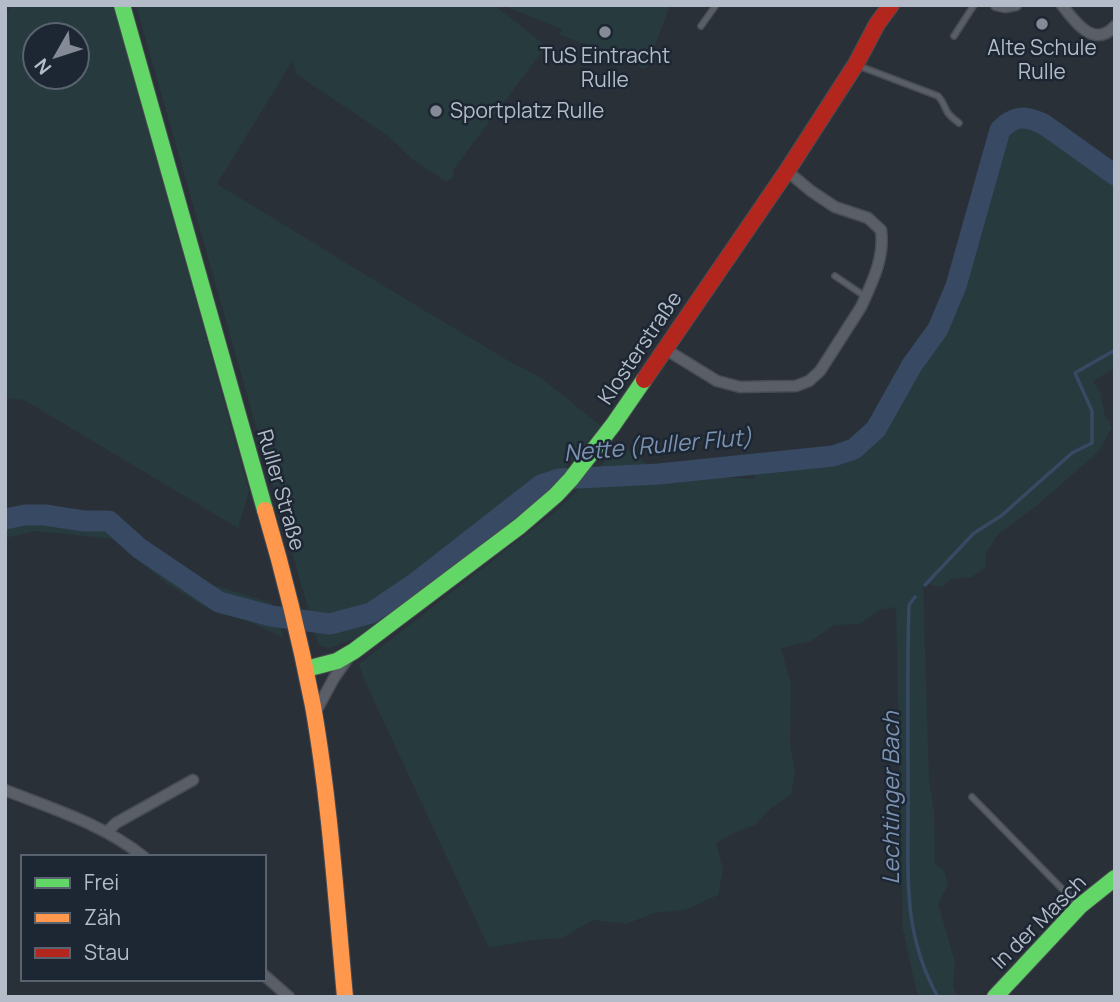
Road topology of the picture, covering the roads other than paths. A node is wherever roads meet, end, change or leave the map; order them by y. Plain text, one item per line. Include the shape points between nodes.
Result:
1 (122, 5) edge
2 (716, 5) edge
3 (974, 5) edge
4 (996, 5) edge
5 (1016, 5) edge
6 (1062, 5) edge
7 (886, 7) edge
8 (701, 26) dead end
9 (1115, 26) edge
10 (954, 36) dead end
11 (856, 64) junction
12 (959, 123) dead end
13 (787, 171) junction
14 (835, 276) dead end
15 (866, 297) junction
16 (665, 349) junction
17 (354, 651) junction
18 (306, 669) junction
19 (314, 716) junction
20 (193, 780) dead end
21 (5, 790) edge
22 (972, 797) dead end
23 (107, 832) junction
24 (141, 855) edge
25 (1115, 878) edge
26 (1080, 906) junction
27 (266, 977) edge
28 (289, 997) edge
29 (345, 997) edge
30 (995, 997) edge

1 - 18 street, Ruller Straße
2 - 8 lane
3 - 10 lane
4 - 5 street
6 - 9 street via 1086,32 1106,34
7 - 11 street, Klosterstraße
11 - 12 lane via 938,96
11 - 13 street, Klosterstraße
13 - 15 street via 835,207 868,218 881,230 883,245
13 - 16 street, Klosterstraße
14 - 15 lane
15 - 16 street via 820,371 796,386 740,387 716,381
16 - 17 street, Klosterstraße via 613,425 556,495
17 - 18 street, Klosterstraße
17 - 19 street, Klosterstraße
18 - 19 street, Ruller Straße
19 - 29 street, Ruller Straße
20 - 23 street
21 - 23 street
22 - 26 lane
23 - 24 street
25 - 26 street, In der Masch
26 - 30 street, In der Masch
27 - 28 street

